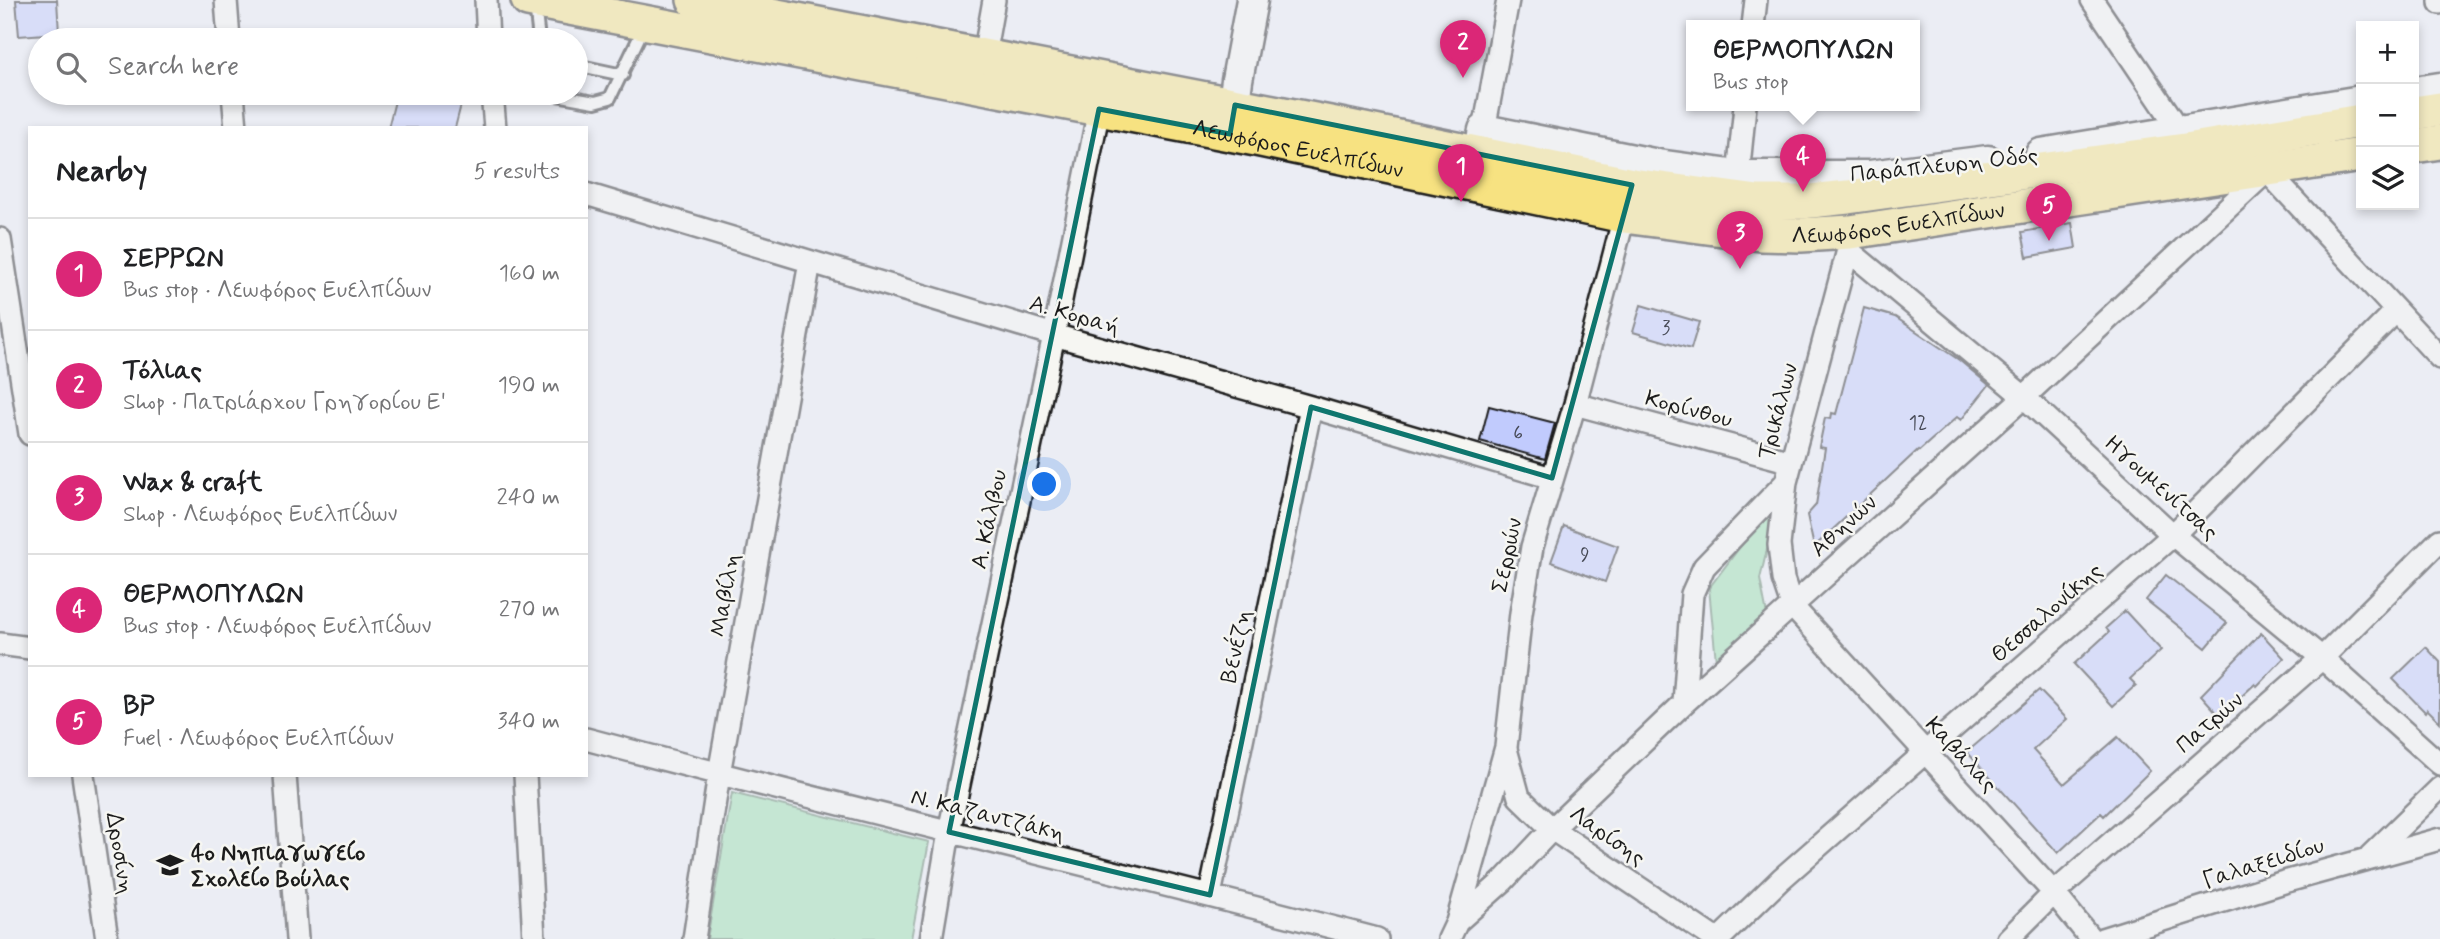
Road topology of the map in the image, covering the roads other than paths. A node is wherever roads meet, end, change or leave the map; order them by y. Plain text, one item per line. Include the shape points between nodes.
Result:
1 (226, 0) edge
2 (485, 0) edge
3 (694, 0) edge
4 (995, 0) edge
5 (1252, 0) edge
6 (1507, 0) edge
7 (1756, 0) edge
8 (2092, 0) edge
9 (532, 1) edge
10 (749, 5) edge
11 (1754, 20) edge
12 (646, 23) junction
13 (228, 28) edge
14 (487, 28) edge
15 (537, 28) edge
16 (984, 56) junction
17 (588, 68) edge
18 (623, 75) junction
19 (2440, 88) edge
20 (2419, 91) edge
21 (588, 101) edge
22 (2356, 102) edge
23 (234, 105) edge
24 (493, 105) edge
25 (1099, 109) junction
26 (2440, 109) edge
27 (1744, 111) edge
28 (2419, 112) edge
29 (1233, 119) junction
30 (2356, 122) edge
31 (236, 126) edge
32 (495, 126) edge
33 (2186, 140) junction
34 (1481, 142) junction
35 (2440, 142) edge
36 (2419, 145) edge
37 (2356, 156) edge
38 (2267, 171) junction
39 (1738, 176) junction
40 (588, 195) edge
41 (1628, 201) junction
42 (0, 239) edge
43 (1849, 241) junction
44 (810, 261) junction
45 (2395, 312) junction
46 (1054, 335) junction
47 (2440, 358) edge
48 (2024, 397) junction
49 (1575, 404) junction
50 (1311, 407) junction
51 (28, 421) edge
52 (1788, 472) junction
53 (1552, 478) junction
54 (2173, 535) junction
55 (2440, 540) edge
56 (1792, 606) junction
57 (0, 643) edge
58 (28, 648) edge
59 (2322, 658) junction
60 (1684, 703) junction
61 (588, 740) edge
62 (1506, 747) junction
63 (1925, 752) junction
64 (2440, 764) edge
65 (719, 774) junction
66 (83, 777) edge
67 (285, 777) edge
68 (525, 777) edge
69 (2440, 788) edge
70 (1552, 829) junction
71 (949, 832) junction
72 (2440, 839) edge
73 (2368, 858) junction
74 (2054, 893) junction
75 (1210, 895) junction
76 (1453, 931) edge
77 (107, 939) edge
78 (297, 939) edge
79 (534, 939) edge
80 (694, 939) edge
81 (931, 939) edge
82 (1377, 939) edge
83 (1717, 939) edge
84 (2008, 939) edge
85 (2091, 939) edge
86 (2102, 939) edge

1 - 13 street
2 - 14 street
3 - 10 main road, Λεωφόρος Ευελπίδων
4 - 16 street
5 - 29 street
6 - 34 street
7 - 11 street
8 - 33 street
9 - 12 main road, Λεωφόρος Ευελπίδων
9 - 15 lane
10 - 16 main road, Λεωφόρος Ευελπίδων
12 - 18 lane
12 - 25 main road, Λεωφόρος Ευελπίδων
16 - 29 main road, Λεωφόρος Ευελπίδων
17 - 18 lane
18 - 21 lane via 614,94 604,101
19 - 20 street
22 - 33 street, Παράπλευρη Οδός
23 - 31 street
24 - 32 street
25 - 29 main road, Λεωφόρος Ευελπίδων
25 - 46 street, A. Κάλβου
26 - 28 main road
27 - 39 street
29 - 34 main road, Λεωφόρος Ευελπίδων
29 - 41 main road, Λεωφόρος Ευελπίδων
30 - 33 main road, Λεωφόρος Ευελπίδων
33 - 39 street, Παράπλευρη Οδός via 1870,176
33 - 41 main road, Λεωφόρος Ευελπίδων via 1801,202
34 - 39 street, Παράπλευρη Οδός
34 - 41 main road, Λεωφόρος Ευελπίδων
35 - 36 main road
37 - 38 main road, Λεωφόρος Ευελπίδων
38 - 43 main road, Λεωφόρος Ευελπίδων
38 - 45 street
38 - 48 street, Αθηνών
40 - 44 street, Α. Κοραή
41 - 43 main road, Λεωφόρος Ευελπίδων via 1759,234
41 - 49 street, Σερρών
42 - 51 street
43 - 48 street, Ηγουμενίτσας
43 - 52 street, Τρικάλων
44 - 46 street, Α. Κοραή
44 - 65 street, Μαβίλη
45 - 47 street
45 - 54 street, Θεσσαλονίκης
46 - 50 street, Α. Κοραή
46 - 71 street, A. Κάλβου
48 - 54 street, Ηγουμενίτσας
48 - 56 street, Αθηνών
49 - 52 street, Κορίνθου
49 - 53 street, Σερρών
50 - 53 street, Α. Κοραή
50 - 75 street, Βενέζη
52 - 56 street, Τρικάλων via 1779,545
52 - 60 street via 1697,579
53 - 62 street, Σερρών via 1532,547
54 - 59 street, Ηγουμενίτσας
54 - 63 street, Θεσσαλονίκης
55 - 59 street, Πατρών
56 - 60 street, Αθηνών
56 - 63 street, Καβάλας
57 - 58 street
59 - 64 street, Ηγουμενίτσας
59 - 74 street, Πατρών
60 - 70 street, Αθηνών
61 - 65 street, Ν. Καζαντζάκη
62 - 70 street, Λαρίσης via 1519,797
62 - 76 street, Σερρών
63 - 74 street, Καβάλας
63 - 83 street, Θεσσαλονίκης
65 - 71 street, Ν. Καζαντζάκη
65 - 80 street, Μαβίλη
66 - 77 street, Δροσίνη
67 - 78 street
68 - 79 street
69 - 73 street
70 - 76 street, Αθηνών
70 - 83 street, Λαρίσης
71 - 75 street, Ν. Καζαντζάκη
71 - 81 street, A. Κάλβου
72 - 73 street, Γαλαξειδίου
73 - 86 street, Γαλαξειδίου
74 - 84 street, Πατρών
74 - 85 street, Καβάλας
75 - 82 street, Ν. Καζαντζάκη

